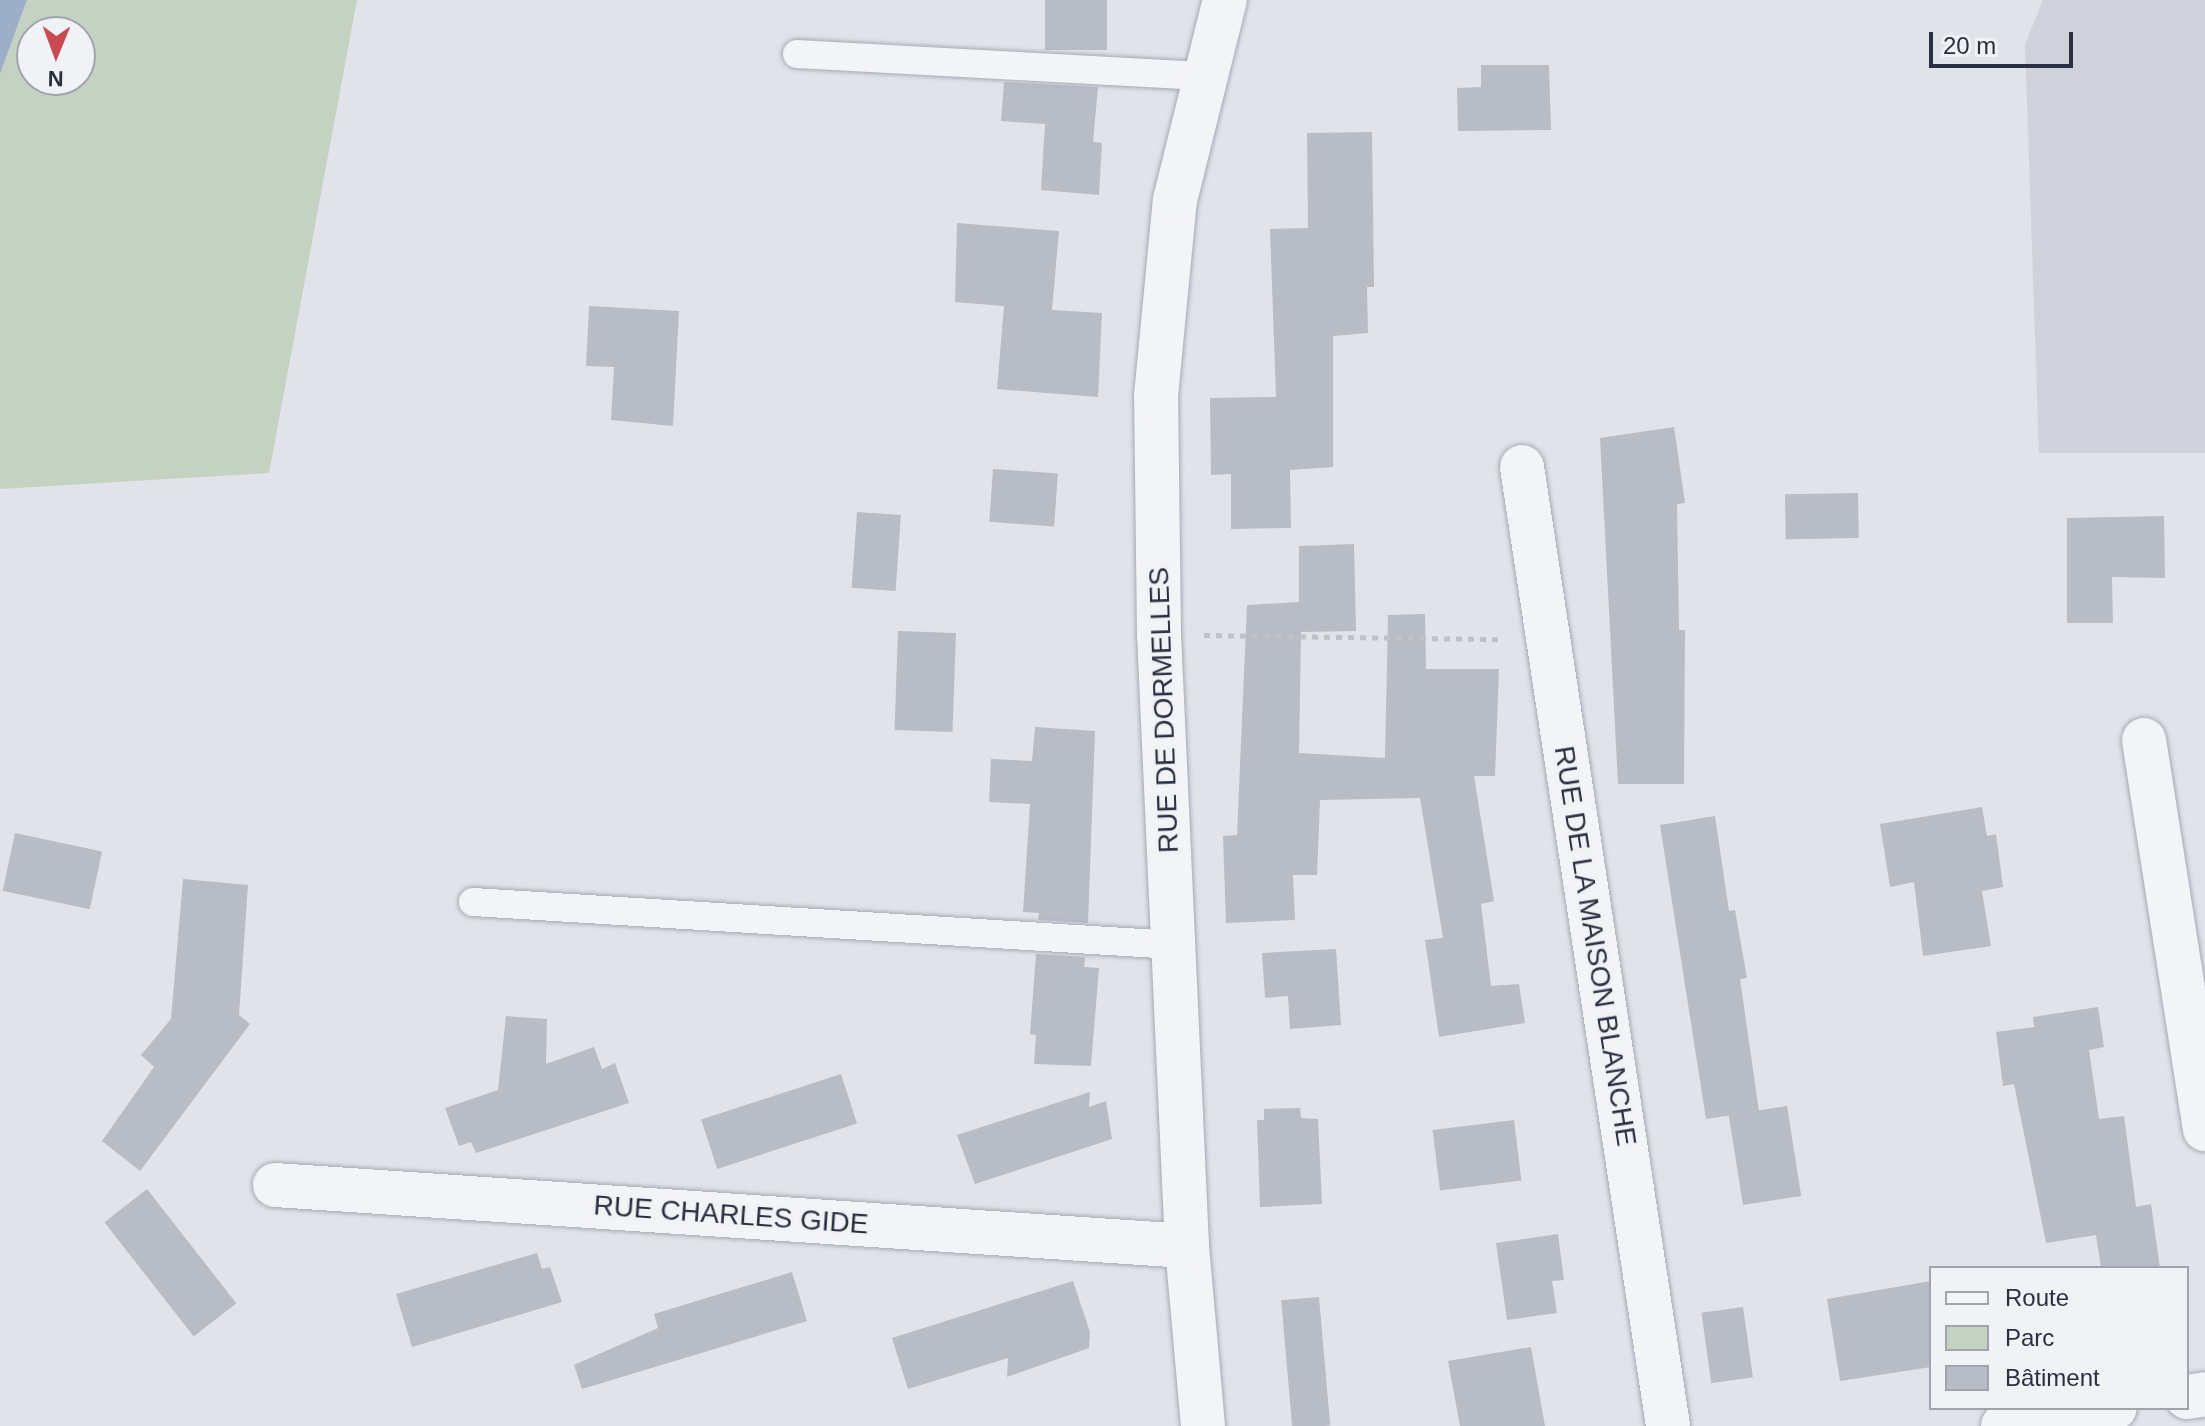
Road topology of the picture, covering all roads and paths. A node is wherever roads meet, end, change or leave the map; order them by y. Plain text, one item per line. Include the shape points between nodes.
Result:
1 (1225, 0) edge
2 (797, 54) dead end
3 (1206, 76) junction
4 (1522, 467) dead end
5 (1159, 635) junction
6 (1548, 640) junction
7 (2144, 740) dead end
8 (473, 902) dead end
9 (1174, 945) junction
10 (2205, 1129) edge
11 (275, 1185) dead end
12 (1187, 1246) junction
13 (2103, 1410) edge
14 (1203, 1426) edge
15 (1668, 1426) edge
16 (2003, 1426) edge

1 - 3 street, RUE DE DORMELLES
2 - 3 lane
3 - 5 street, RUE DE DORMELLES via 1175,200 1156,396
4 - 6 street, RUE DE LA MAISON BLANCHE
5 - 6 path
5 - 9 street, RUE DE DORMELLES
6 - 15 street, RUE DE LA MAISON BLANCHE
7 - 10 street
8 - 9 lane
9 - 12 street, RUE DE DORMELLES
11 - 12 street, RUE CHARLES GIDE
12 - 14 street, RUE DE DORMELLES
13 - 16 street

